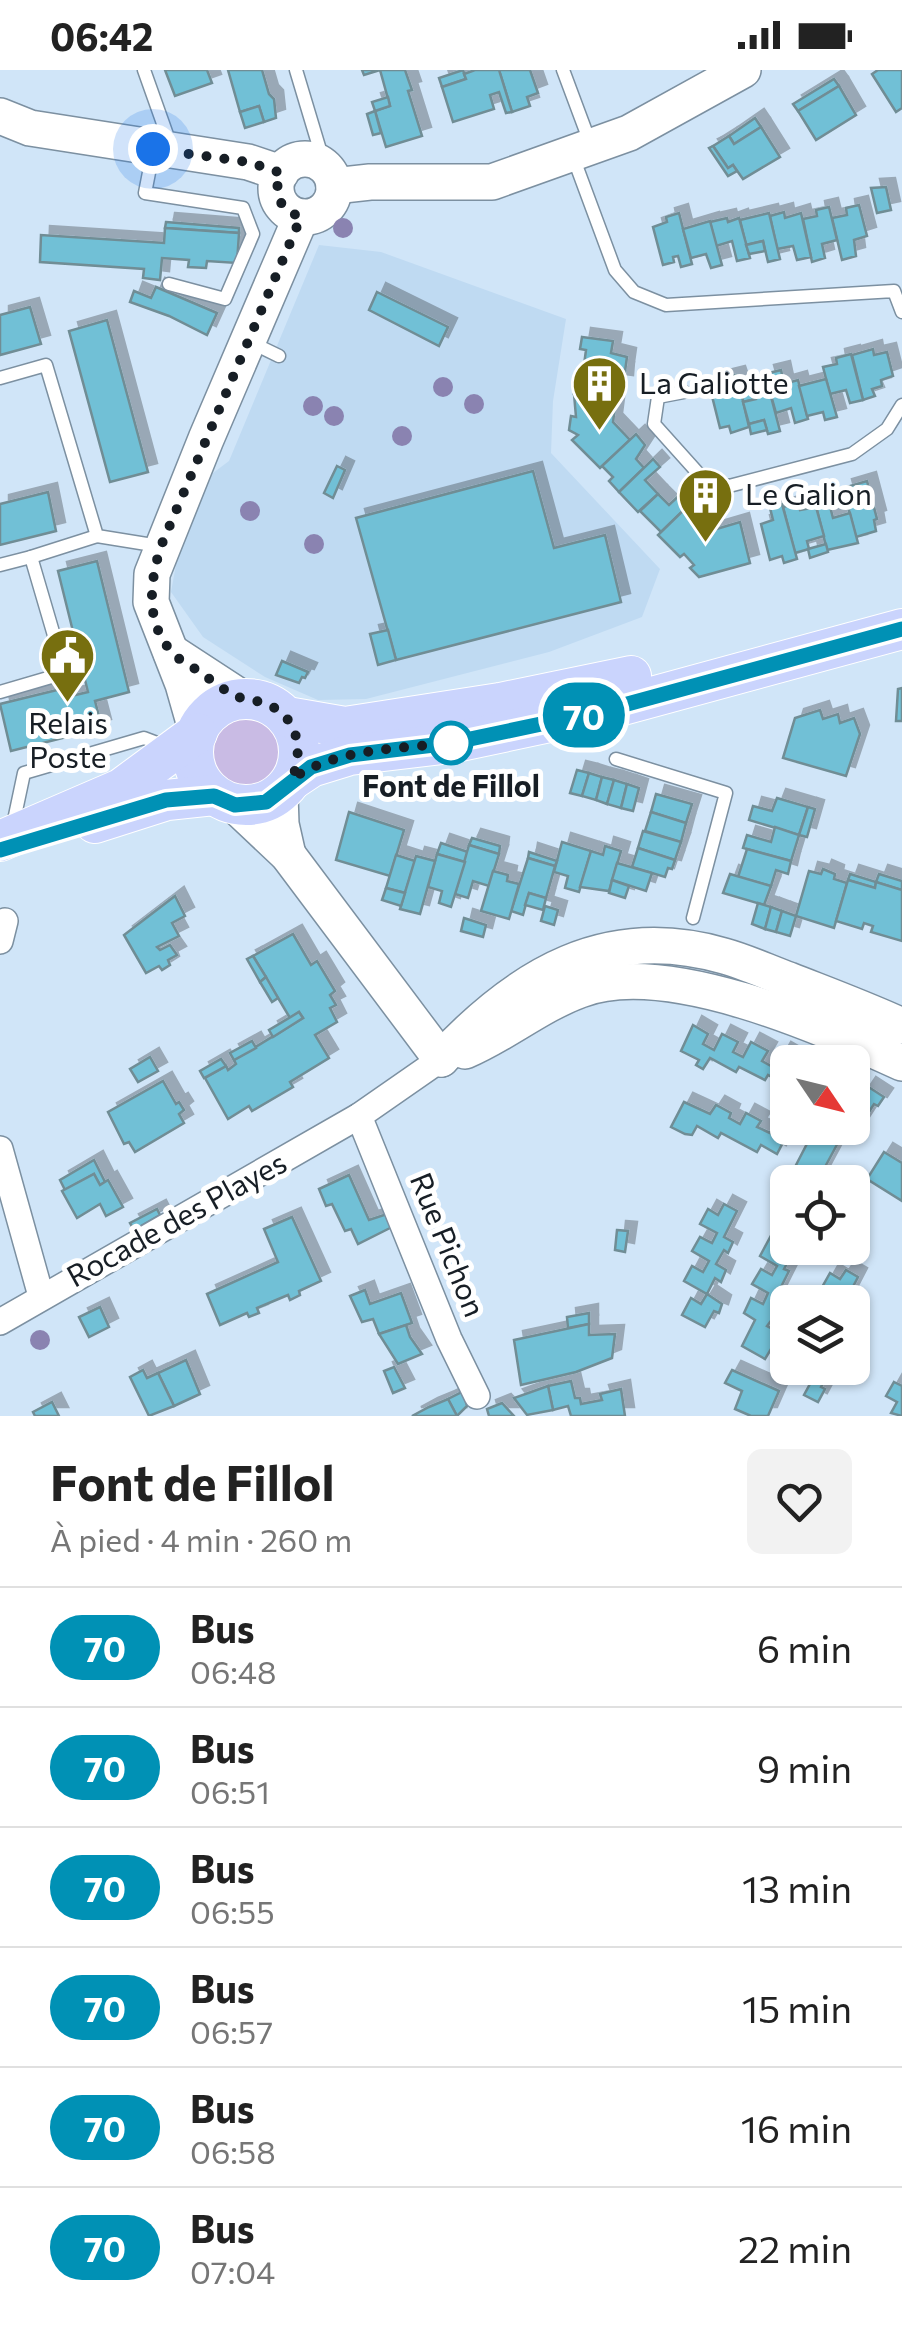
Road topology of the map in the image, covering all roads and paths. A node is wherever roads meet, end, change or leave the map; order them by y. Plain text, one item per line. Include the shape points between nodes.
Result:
1 (144, 70) edge
2 (296, 70) edge
3 (563, 70) edge
4 (743, 70) edge
5 (0, 116) edge
6 (582, 150) junction
7 (163, 151) junction
8 (281, 173) junction
9 (325, 174) junction
10 (301, 217) junction
11 (169, 284) dead end
12 (902, 312) edge
13 (0, 378) edge
14 (684, 392) dead end
15 (902, 404) edge
16 (97, 536) junction
17 (161, 546) junction
18 (31, 556) junction
19 (0, 565) edge
20 (902, 608) edge
21 (902, 630) edge
22 (171, 652) junction
23 (0, 692) edge
24 (243, 699) junction
25 (286, 717) junction
26 (186, 742) junction
27 (616, 759) dead end
28 (286, 787) junction
29 (225, 800) junction
30 (4, 842) edge
31 (288, 855) junction
32 (694, 918) dead end
33 (902, 1026) edge
34 (440, 1059) junction
35 (902, 1064) edge
36 (359, 1116) junction
37 (0, 1149) edge
38 (40, 1296) junction
39 (0, 1322) edge
40 (477, 1396) dead end

1 - 7 lane
2 - 9 lane
3 - 6 lane
4 - 6 street via 629,134
5 - 7 street via 30,128
6 - 9 street via 492,182 370,182
6 - 12 lane via 615,270 634,292 666,305 894,291
7 - 8 street
7 - 11 lane via 145,193 243,208 253,234 225,299
8 - 9 street via 299,160
8 - 10 street via 278,197
9 - 10 street via 334,195 325,210
10 - 17 street via 264,349
13 - 16 lane via 46,365
14 - 15 lane via 658,396 654,424 706,482 729,486 852,454 887,429
16 - 17 lane
16 - 18 lane
17 - 22 street via 151,602
18 - 19 lane
18 - 23 lane via 65,673
20 - 25 main road via 500,703 345,727
21 - 28 main road via 598,712 451,743 350,755 311,767
22 - 24 street
22 - 26 street
24 - 25 main road via 259,700
24 - 26 main road via 212,712
25 - 28 main road via 300,747
26 - 29 main road via 202,783
26 - 30 main road via 121,789
27 - 32 lane via 726,792
28 - 29 main road via 266,802
28 - 31 street via 280,824
29 - 30 main road via 166,800
29 - 31 street
31 - 34 street
33 - 34 street, Rocade des Playes via 726,956 623,945 518,989
34 - 35 street, Rocade des Playes via 582,988 639,981 751,1003
34 - 36 street, Rocade des Playes
36 - 38 street, Rocade des Playes
36 - 40 street, Rue Pichon
37 - 38 street, Rocade des Playes
38 - 39 street

